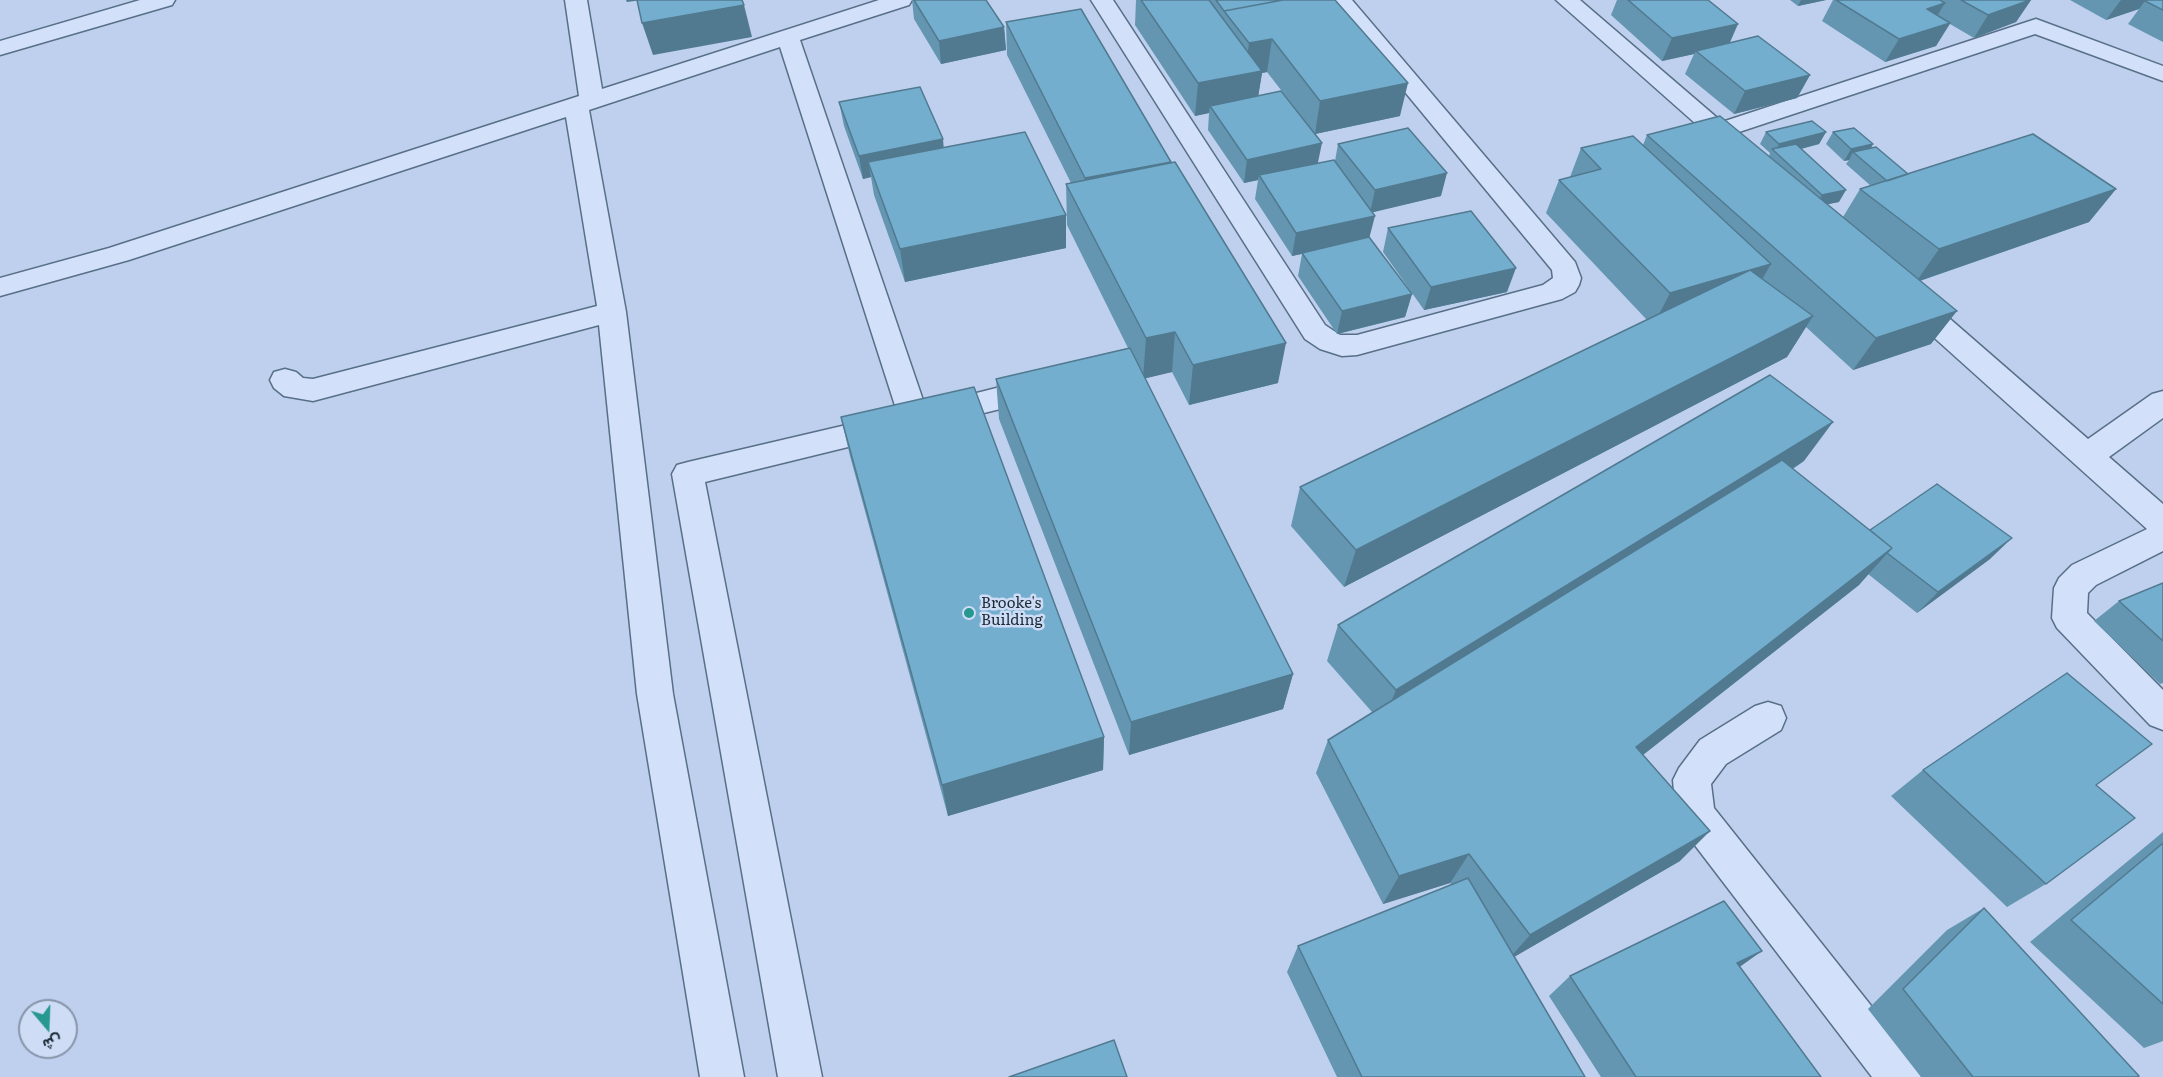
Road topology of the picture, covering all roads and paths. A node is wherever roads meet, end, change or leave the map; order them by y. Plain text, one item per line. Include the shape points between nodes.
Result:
1 (164, 0) edge
2 (576, 0) edge
3 (902, 0) edge
4 (1102, 0) edge
5 (1340, 0) edge
6 (1567, 0) edge
7 (788, 37) junction
8 (0, 48) edge
9 (2163, 74) edge
10 (584, 103) junction
11 (1718, 131) junction
12 (1754, 163) edge
13 (1889, 282) edge
14 (0, 287) edge
15 (612, 312) junction
16 (285, 380) dead end
17 (1073, 380) edge
18 (2163, 402) edge
19 (915, 420) junction
20 (2087, 456) junction
21 (2163, 523) edge
22 (2163, 536) edge
23 (2163, 714) edge
24 (1768, 718) dead end
25 (722, 1077) edge
26 (800, 1077) edge
27 (1899, 1077) edge

1 - 8 street
2 - 10 street
3 - 7 street
4 - 5 street via 1315,332 1330,342 1357,345 1552,292 1565,285 1565,268
6 - 11 street
7 - 10 street
7 - 19 street
9 - 11 street via 2036,26
10 - 14 street via 119,254
10 - 15 street
11 - 12 street
13 - 20 street
15 - 16 street via 314,390 295,388
15 - 25 street via 655,694
17 - 19 street
18 - 20 street
19 - 26 street via 688,474
20 - 21 street
22 - 23 street via 2084,575 2071,588 2069,618
24 - 27 street via 1713,752 1692,780 1695,814

